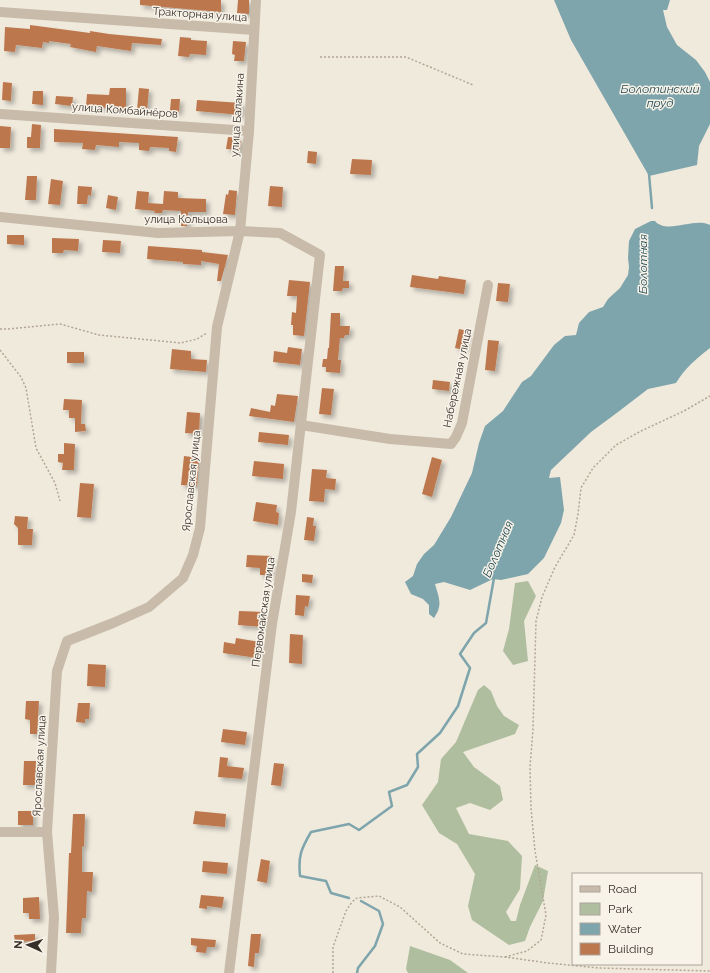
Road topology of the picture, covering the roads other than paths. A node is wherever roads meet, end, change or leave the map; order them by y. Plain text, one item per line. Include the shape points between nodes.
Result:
1 (256, 0) edge
2 (0, 12) edge
3 (254, 30) junction
4 (0, 114) edge
5 (249, 131) junction
6 (0, 217) edge
7 (240, 231) junction
8 (320, 254) joint
9 (488, 285) dead end
10 (301, 426) junction
11 (0, 832) edge
12 (47, 832) junction
13 (51, 973) edge
14 (229, 973) edge

1 - 3 street, улица Балакина
2 - 3 street, Тракторная улица
3 - 5 street, улица Балакина
4 - 5 street, улица Комбайнёров
5 - 7 street, улица Балакина
6 - 7 street, улица Кольцова via 158,233
7 - 8 street, улица Кольцова via 280,232
7 - 12 street, Ярославская улица via 217,327 200,528 192,555 183,578 149,607 67,641 57,671
8 - 10 street, Первомайская улица
9 - 10 street, Набережная улица via 462,423 451,444 390,439
10 - 14 street, Первомайская улица via 291,512 272,624
11 - 12 street
12 - 13 street, Ярославская улица via 54,917

